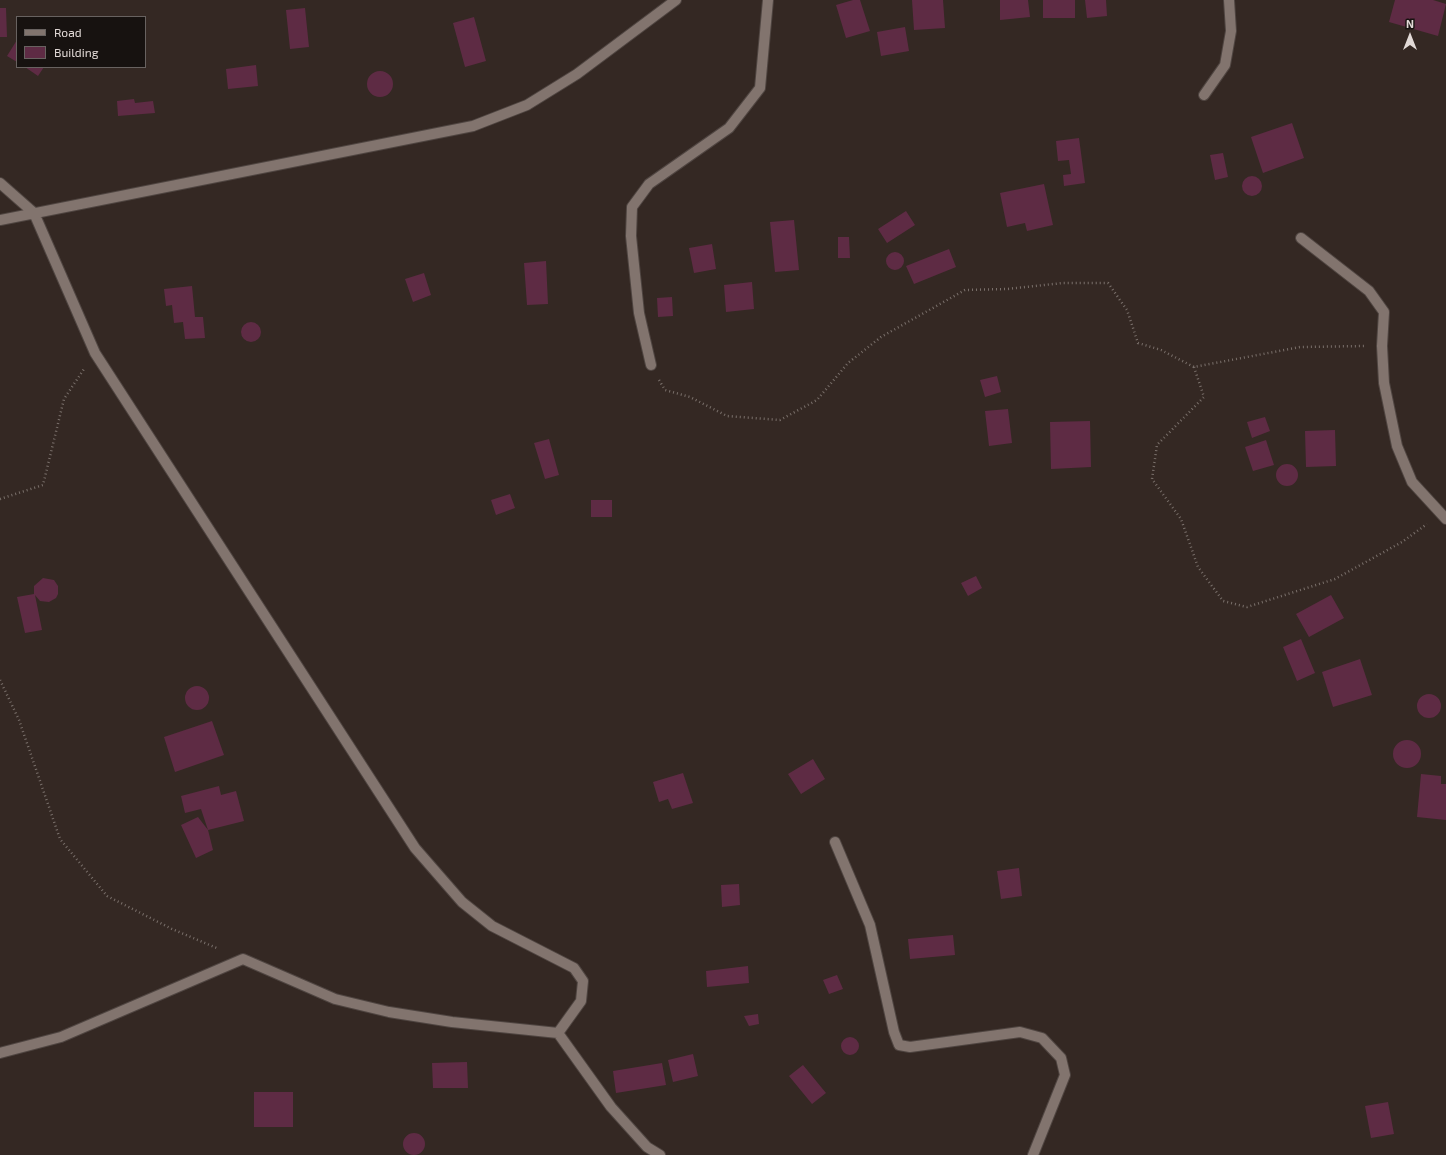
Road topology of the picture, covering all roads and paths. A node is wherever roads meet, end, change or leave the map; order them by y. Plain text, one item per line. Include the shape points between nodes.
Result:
1 (676, 0) edge
2 (768, 0) edge
3 (1229, 0) edge
4 (1204, 95) dead end
5 (0, 183) edge
6 (34, 213) junction
7 (0, 220) edge
8 (1301, 238) dead end
9 (1382, 346) junction
10 (95, 353) junction
11 (651, 365) joint
12 (1194, 367) junction
13 (0, 499) edge
14 (1443, 517) edge
15 (0, 680) edge
16 (835, 842) dead end
17 (243, 959) junction
18 (558, 1033) junction
19 (0, 1053) edge
20 (660, 1155) edge
21 (1033, 1155) edge

1 - 6 street via 577,74 528,105 473,126
2 - 11 street via 760,88 729,128 649,184 632,208 630,236 638,313
3 - 4 street via 1231,31 1225,65
5 - 6 street
6 - 7 street
6 - 10 street
8 - 9 street via 1369,291 1384,312
9 - 12 path via 1300,347
9 - 14 street via 1384,383 1397,446 1412,482
10 - 13 path via 64,399 43,485
10 - 18 street via 415,848 462,902 492,926 574,968 583,981 582,1001
11 - 12 path via 665,390 690,397 727,416 780,420 817,400 848,363 881,337 964,290 1007,289 1063,283 1108,283 1127,310 1138,343 1161,350
12 - 14 path via 1204,397 1157,445 1152,479 1181,519 1198,567 1223,601 1247,607 1335,578
15 - 17 path via 19,720 60,839 107,896 172,929
16 - 21 street via 870,924 899,1045 910,1047 1020,1032 1042,1038 1061,1058 1065,1075
17 - 18 street via 335,999 389,1012 452,1022
17 - 19 street via 60,1037
18 - 20 street via 611,1107 647,1147

